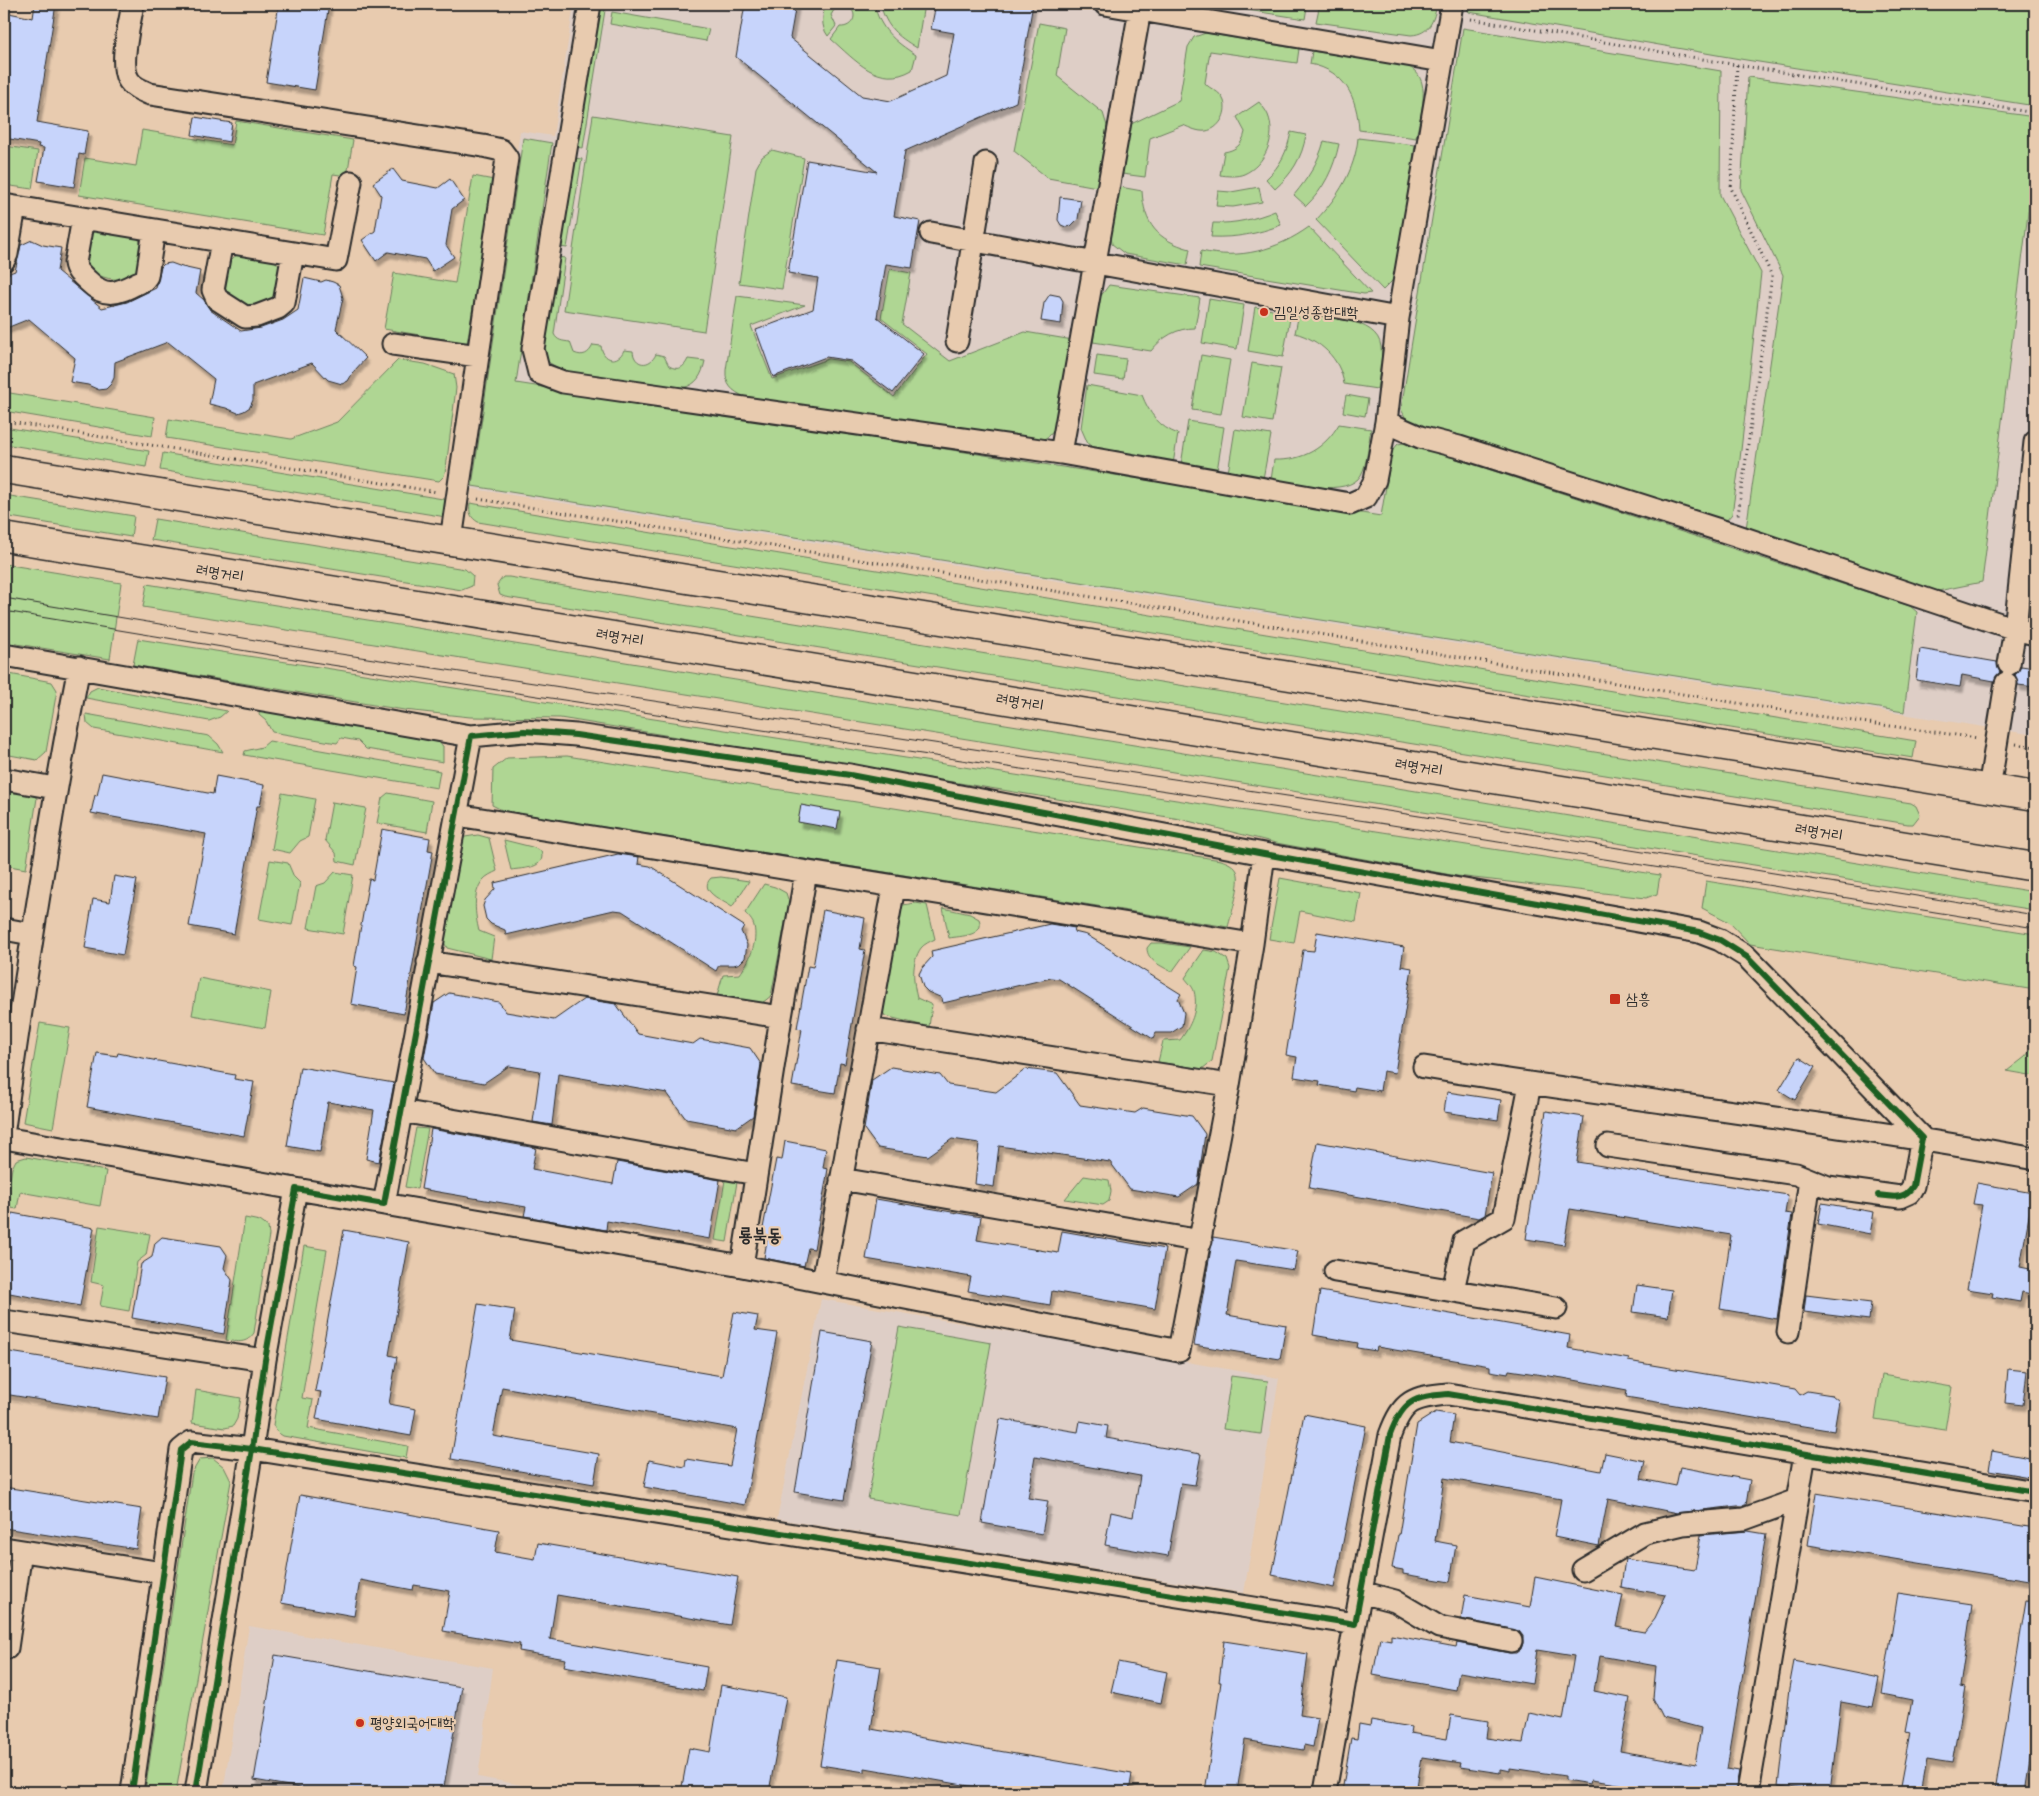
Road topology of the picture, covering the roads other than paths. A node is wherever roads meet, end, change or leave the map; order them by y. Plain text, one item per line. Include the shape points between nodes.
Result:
1 (133, 4) edge
2 (590, 4) edge
3 (1104, 4) edge
4 (1141, 6) edge
5 (1451, 9) edge
6 (1442, 61) junction
7 (986, 163) dead end
8 (351, 182) dead end
9 (10, 206) edge
10 (82, 218) junction
11 (154, 230) junction
12 (931, 233) dead end
13 (222, 241) junction
14 (973, 241) junction
15 (293, 253) junction
16 (4, 260) edge
17 (1096, 263) junction
18 (1398, 318) junction
19 (957, 341) dead end
20 (393, 344) dead end
21 (478, 356) junction
22 (1386, 422) junction
23 (2035, 442) edge
24 (1061, 453) junction
25 (4, 470) edge
26 (4, 538) edge
27 (451, 540) junction
28 (2025, 631) edge
29 (4, 655) edge
30 (79, 667) junction
31 (471, 736) junction
32 (4, 779) edge
33 (55, 788) junction
34 (1989, 789) junction
35 (2035, 796) edge
36 (457, 815) junction
37 (1264, 854) junction
38 (2035, 867) edge
39 (806, 872) junction
40 (894, 887) junction
41 (4, 929) edge
42 (31, 934) junction
43 (1252, 944) junction
44 (428, 962) junction
45 (781, 1017) junction
46 (868, 1029) junction
47 (1424, 1067) dead end
48 (1530, 1084) junction
49 (1229, 1085) junction
50 (401, 1110) junction
51 (4, 1128) edge
52 (4, 1138) edge
53 (1922, 1138) junction
54 (1608, 1146) dead end
55 (2035, 1159) edge
56 (756, 1174) junction
57 (841, 1179) junction
58 (1810, 1180) junction
59 (296, 1189) junction
60 (384, 1204) junction
61 (1200, 1240) junction
62 (742, 1266) junction
63 (1335, 1271) dead end
64 (822, 1282) junction
65 (1453, 1290) junction
66 (1556, 1308) dead end
67 (4, 1321) edge
68 (1788, 1332) dead end
69 (265, 1360) junction
70 (252, 1449) junction
71 (1805, 1454) junction
72 (2035, 1492) edge
73 (1797, 1500) junction
74 (12, 1549) edge
75 (1583, 1570) dead end
76 (163, 1574) junction
77 (1361, 1592) junction
78 (1355, 1624) junction
79 (1511, 1641) dead end
80 (7, 1648) dead end
81 (132, 1792) edge
82 (196, 1792) edge
83 (1325, 1792) edge
84 (1748, 1792) edge

1 - 21 street via 124,70 128,80 150,94 500,150 507,158
2 - 24 street via 532,349 539,373 563,382
3 - 4 street
4 - 6 street
4 - 17 street
5 - 6 street
6 - 18 street
7 - 14 street
8 - 15 street via 336,260
9 - 10 street
9 - 16 street
10 - 11 street
10 - 11 street via 76,269 96,289 106,294 147,276
11 - 13 street
12 - 14 street
13 - 15 street
13 - 15 street via 214,290 217,299 245,317 257,316 284,303
14 - 17 street
14 - 19 street
17 - 18 street
17 - 24 street
18 - 22 street
20 - 21 street
21 - 27 street
22 - 24 street via 1375,480 1366,497 1350,504
22 - 28 street via 1420,437 1735,534
23 - 28 street
25 - 27 highway
26 - 38 highway, 려명거리
27 - 34 highway
28 - 34 street via 2007,673
29 - 30 street
30 - 31 street
30 - 33 street
31 - 36 street
31 - 37 street via 524,731 576,735 840,774
32 - 33 street
33 - 42 street
34 - 35 highway
36 - 39 street
36 - 44 street
37 - 43 street
37 - 53 street via 1699,932 1720,940 1747,957
39 - 40 street
39 - 45 street
40 - 43 street
40 - 46 street
41 - 42 street
42 - 51 street
43 - 49 street
44 - 45 street
44 - 50 street
45 - 56 street
46 - 49 street
46 - 57 street
47 - 48 street
48 - 53 street
48 - 65 street via 1504,1218 1464,1241
49 - 61 street
50 - 56 street
50 - 60 street
52 - 59 street
53 - 55 street
53 - 58 street via 1913,1186 1900,1197 1828,1187
54 - 58 street via 1796,1174
56 - 62 street
57 - 61 street
57 - 64 street
58 - 68 street
59 - 60 street
59 - 69 street
60 - 62 street
61 - 64 street via 1179,1351
62 - 64 street
63 - 65 street
65 - 66 street
67 - 69 street
69 - 70 street
70 - 76 street via 191,1442 181,1450
70 - 78 street
70 - 82 street
71 - 72 street
71 - 73 street
71 - 77 street via 1448,1394 1424,1396 1409,1403 1397,1416 1390,1434
73 - 75 street via 1744,1519 1684,1524 1645,1533
73 - 84 street
74 - 76 street
74 - 80 street
76 - 81 street
77 - 78 street
77 - 79 street via 1395,1601 1439,1627
78 - 83 street

